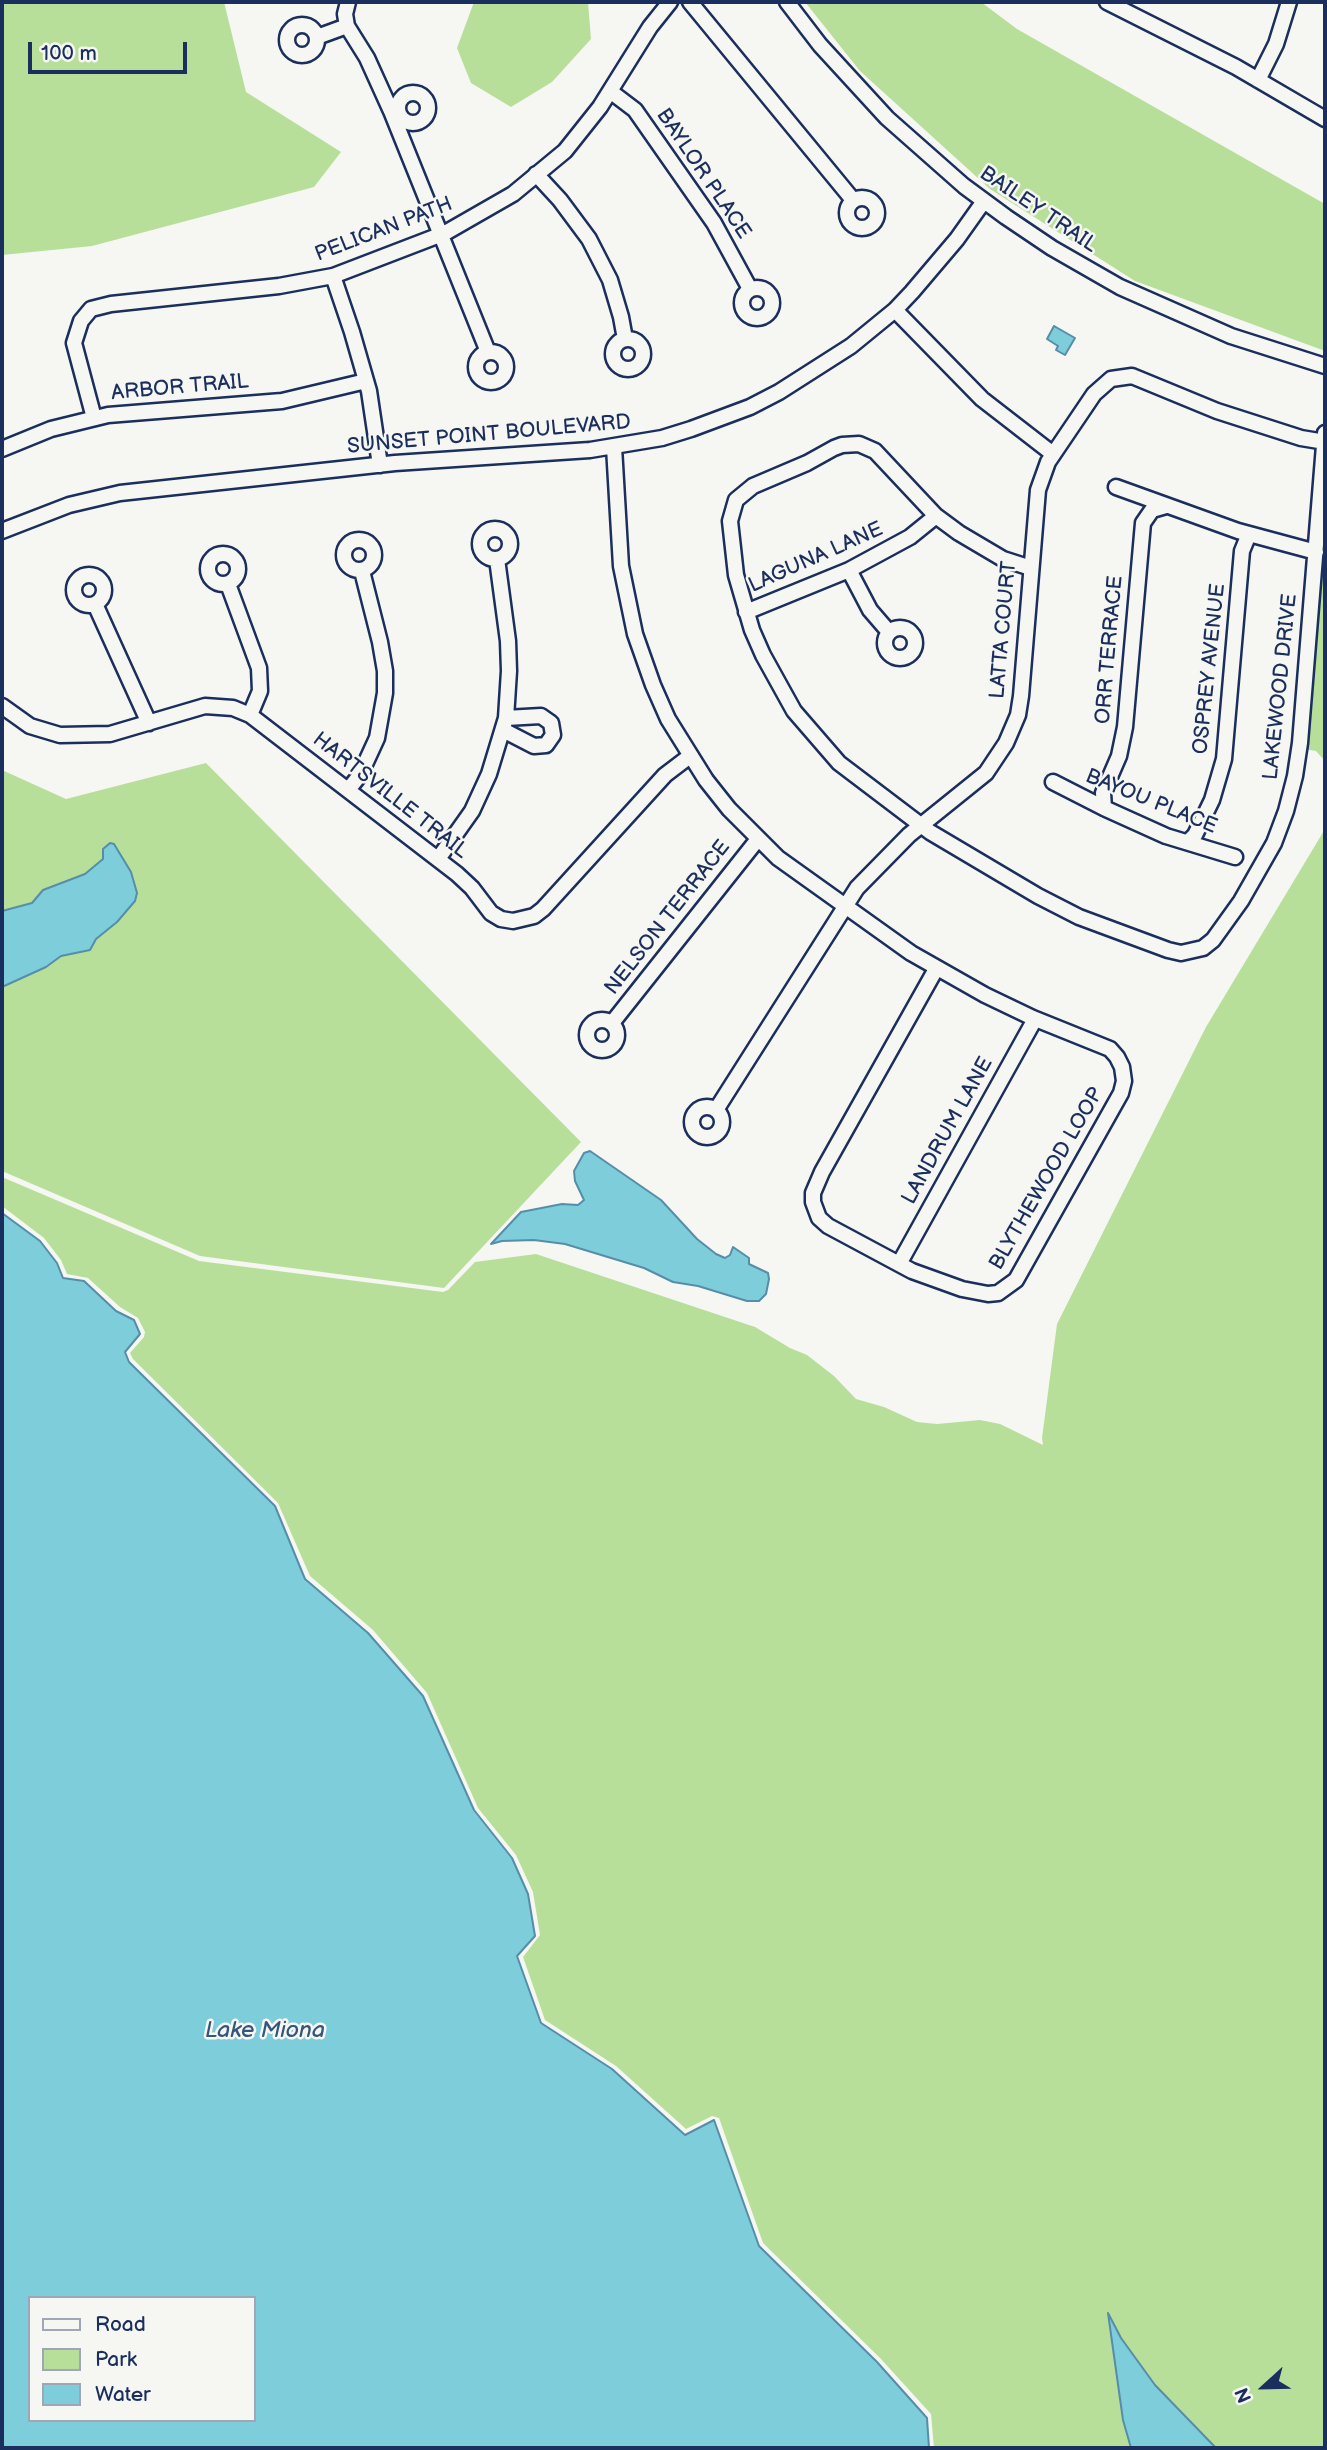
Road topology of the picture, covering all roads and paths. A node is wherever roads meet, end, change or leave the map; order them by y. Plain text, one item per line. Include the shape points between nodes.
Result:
1 (348, 2) edge
2 (670, 2) edge
3 (690, 2) edge
4 (787, 2) edge
5 (1107, 2) edge
6 (1289, 2) edge
7 (1135, 8) edge
8 (347, 26) junction
9 (317, 37) dead end
10 (1258, 80) junction
11 (610, 91) junction
12 (1325, 119) edge
13 (536, 174) junction
14 (853, 200) dead end
15 (984, 201) junction
16 (441, 235) junction
17 (333, 276) junction
18 (750, 289) dead end
19 (895, 310) junction
20 (625, 339) dead end
21 (488, 352) dead end
22 (1325, 366) edge
23 (366, 381) junction
24 (94, 418) junction
25 (1325, 433) edge
26 (1325, 442) edge
27 (614, 447) junction
28 (2, 449) edge
29 (1052, 454) junction
30 (380, 465) junction
31 (1115, 487) dead end
32 (1166, 506) junction
33 (936, 516) junction
34 (2, 531) edge
35 (1249, 534) junction
36 (1316, 552) junction
37 (498, 559) dead end
38 (1031, 568) junction
39 (849, 570) junction
40 (362, 571) dead end
41 (228, 584) dead end
42 (95, 604) dead end
43 (746, 612) junction
44 (889, 632) dead end
45 (2, 706) edge
46 (250, 715) junction
47 (149, 723) junction
48 (690, 756) junction
49 (1053, 782) dead end
50 (348, 790) junction
51 (1104, 808) junction
52 (921, 825) junction
53 (758, 839) junction
54 (1188, 842) junction
55 (1235, 857) dead end
56 (438, 859) junction
57 (844, 907) junction
58 (936, 969) junction
59 (1035, 1019) junction
60 (612, 1023) dead end
61 (716, 1110) dead end
62 (899, 1264) junction

1 - 8 street
2 - 11 street, PELICAN PATH
3 - 14 street
4 - 15 street, BAILEY TRAIL via 887,118
5 - 7 street
6 - 10 street
7 - 10 street
8 - 9 street
8 - 16 street via 396,115
10 - 12 street
11 - 13 street, PELICAN PATH via 565,151
11 - 18 street, BAYLOR PLACE via 635,110 715,223
13 - 16 street, PELICAN PATH via 513,194
13 - 20 street via 589,239 610,280
15 - 19 street, SUNSET POINT BOULEVARD
15 - 22 street, BAILEY TRAIL via 1119,287 1231,336
16 - 17 street, PELICAN PATH
16 - 21 street
17 - 23 street
17 - 24 street, PELICAN PATH via 91,309 81,321 74,343
19 - 27 street, SUNSET POINT BOULEVARD via 831,360 750,407 672,435
19 - 29 street via 982,399
23 - 24 street, ARBOR TRAIL via 282,401
23 - 30 street
24 - 28 street, ARBOR TRAIL
25 - 26 street, LAKEWOOD DRIVE
26 - 29 street, LATTA COURT via 1228,415 1132,376 1111,379 1094,394
26 - 36 street, LAKEWOOD DRIVE
27 - 30 street, SUNSET POINT BOULEVARD
27 - 48 street, BLYTHEWOOD LOOP via 621,566 635,634 668,719
29 - 38 street, LATTA COURT via 1038,490
30 - 34 street, SUNSET POINT BOULEVARD via 120,493 69,505
31 - 32 street
32 - 35 street
32 - 51 street, ORR TERRACE via 1147,513 1143,523 1124,735 1103,793
33 - 38 street, LAKEWOOD DRIVE via 979,547
33 - 39 street, LAGUNA LANE via 910,537
33 - 43 street, LAKEWOOD DRIVE via 875,451 859,444 834,448 753,486 736,500 730,521
35 - 36 street
35 - 54 street, OSPREY AVENUE via 1242,551 1224,759 1209,808
36 - 52 street, LAKEWOOD DRIVE via 1300,743 1286,811 1260,870 1203,948 1181,953 1080,916 997,874
37 - 56 street via 508,641 505,724 472,811
38 - 52 street, LATTA COURT via 1021,696 1013,729 986,772
39 - 43 street, LAGUNA LANE
39 - 44 street via 870,610
40 - 50 street via 380,642 385,693 377,738
41 - 46 street via 259,668 260,691
42 - 47 street
43 - 52 street, LAKEWOOD DRIVE via 772,675 809,730 859,780
45 - 47 street, HARTSVILLE TRAIL via 30,726 60,735 110,734
46 - 47 street, HARTSVILLE TRAIL via 233,708 205,706
46 - 50 street, HARTSVILLE TRAIL
48 - 53 street, BLYTHEWOOD LOOP
48 - 56 street, HARTSVILLE TRAIL via 665,775 534,916 501,919
49 - 51 street, BAYOU PLACE
50 - 56 street, HARTSVILLE TRAIL
51 - 54 street, BAYOU PLACE
52 - 57 street, LATTA COURT via 887,855
53 - 57 street, BLYTHEWOOD LOOP
53 - 60 street, NELSON TERRACE
54 - 55 street, BAYOU PLACE
57 - 58 street, BLYTHEWOOD LOOP
57 - 61 street, LATTA COURT
58 - 59 street, BLYTHEWOOD LOOP
58 - 62 street, BLYTHEWOOD LOOP via 813,1193 815,1210 828,1226
59 - 62 street, LANDRUM LANE
59 - 62 street, BLYTHEWOOD LOOP via 1110,1049 1122,1067 1121,1093 1009,1287 998,1293 976,1293

